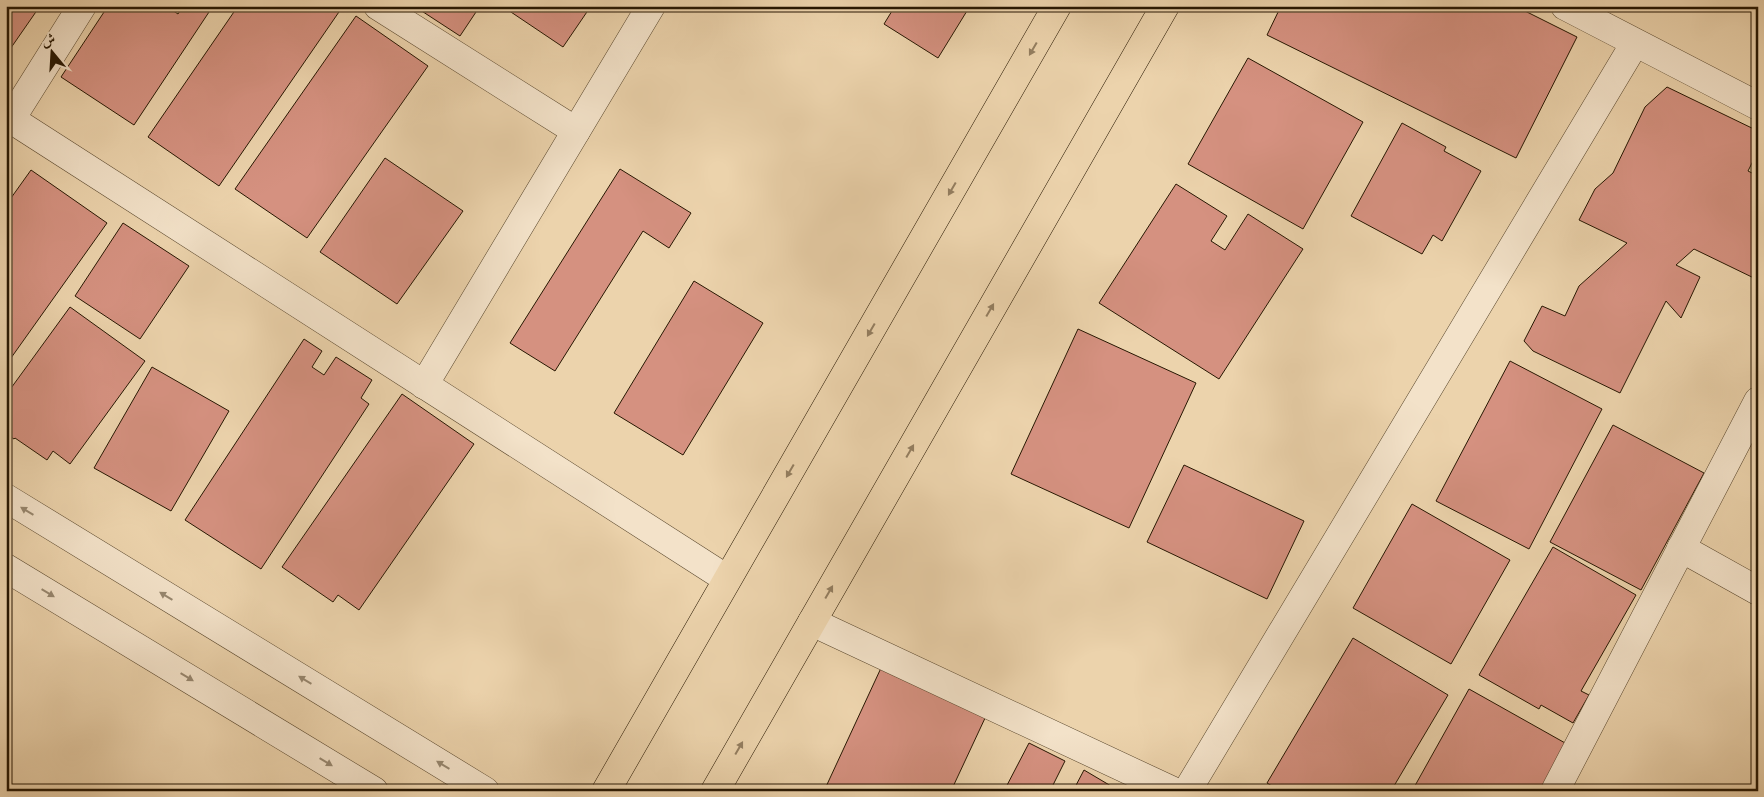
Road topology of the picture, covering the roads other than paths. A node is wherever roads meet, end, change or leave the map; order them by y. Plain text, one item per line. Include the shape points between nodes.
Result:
1 (82, 6) edge
2 (378, 6) edge
3 (651, 6) edge
4 (1057, 6) edge
5 (1165, 6) edge
6 (1565, 6) edge
7 (1635, 43) junction
8 (1758, 106) edge
9 (9, 118) edge
10 (576, 131) junction
11 (424, 385) junction
12 (1758, 401) edge
13 (6, 498) edge
14 (1681, 548) junction
15 (6, 568) edge
16 (727, 579) junction
17 (1758, 591) edge
18 (812, 622) junction
19 (374, 791) edge
20 (485, 791) edge
21 (606, 791) edge
22 (715, 791) edge
23 (1173, 791) edge
24 (1187, 791) edge
25 (1555, 791) edge

1 - 9 street
2 - 10 street
3 - 10 street
4 -> 16 main road
18 -> 5 main road
6 - 7 street
7 - 8 street
7 - 24 street
9 - 11 street
10 - 11 street
11 - 16 street
12 - 14 street
20 -> 13 street
14 - 17 street
14 - 25 street
15 -> 19 street
16 - 21 main road
22 -> 18 main road
18 - 23 street

